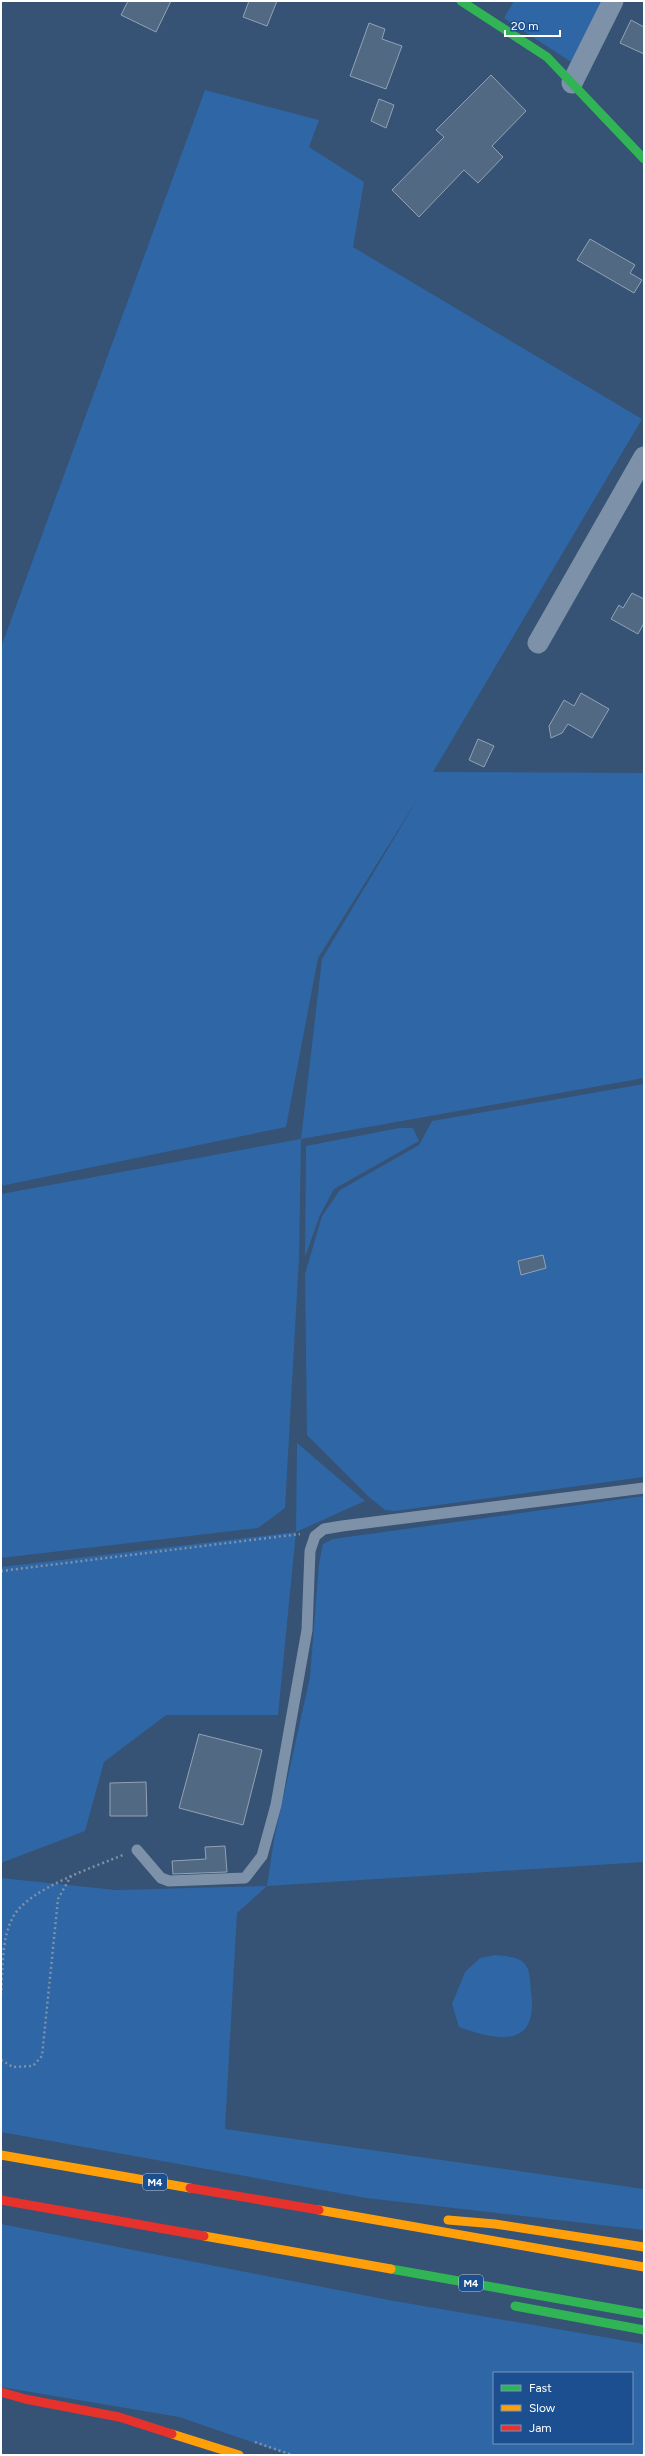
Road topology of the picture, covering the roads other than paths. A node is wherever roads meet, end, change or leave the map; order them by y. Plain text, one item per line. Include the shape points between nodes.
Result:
1 (461, 1) edge
2 (613, 1) edge
3 (572, 83) junction
4 (644, 159) edge
5 (644, 457) edge
6 (538, 643) dead end
7 (644, 1488) edge
8 (137, 1850) road end
9 (1, 2155) edge
10 (1, 2200) edge
11 (309, 2209) junction
12 (426, 2218) dead end
13 (441, 2220) dead end
14 (644, 2247) edge
15 (298, 2253) junction
16 (644, 2267) edge
17 (419, 2284) dead end
18 (503, 2304) dead end
19 (644, 2314) edge
20 (644, 2330) edge
21 (1, 2392) edge
22 (25, 2399) junction
23 (1, 2400) edge
24 (239, 2455) edge

1 - 3 main road via 547,57
2 - 3 street
3 - 4 main road
5 - 6 street
7 - 8 lane via 324,1529 315,1536 310,1551 309,1604 303,1658 276,1805 262,1856 245,1878 169,1881 161,1878
9 - 11 main road, M4
10 - 15 main road, M4
11 - 12 main road
11 - 16 main road, M4
13 - 14 main road via 496,2224
15 - 17 main road
15 - 19 main road, M4
18 - 20 main road
21 - 22 main road
22 - 23 main road
22 - 24 main road via 119,2418

